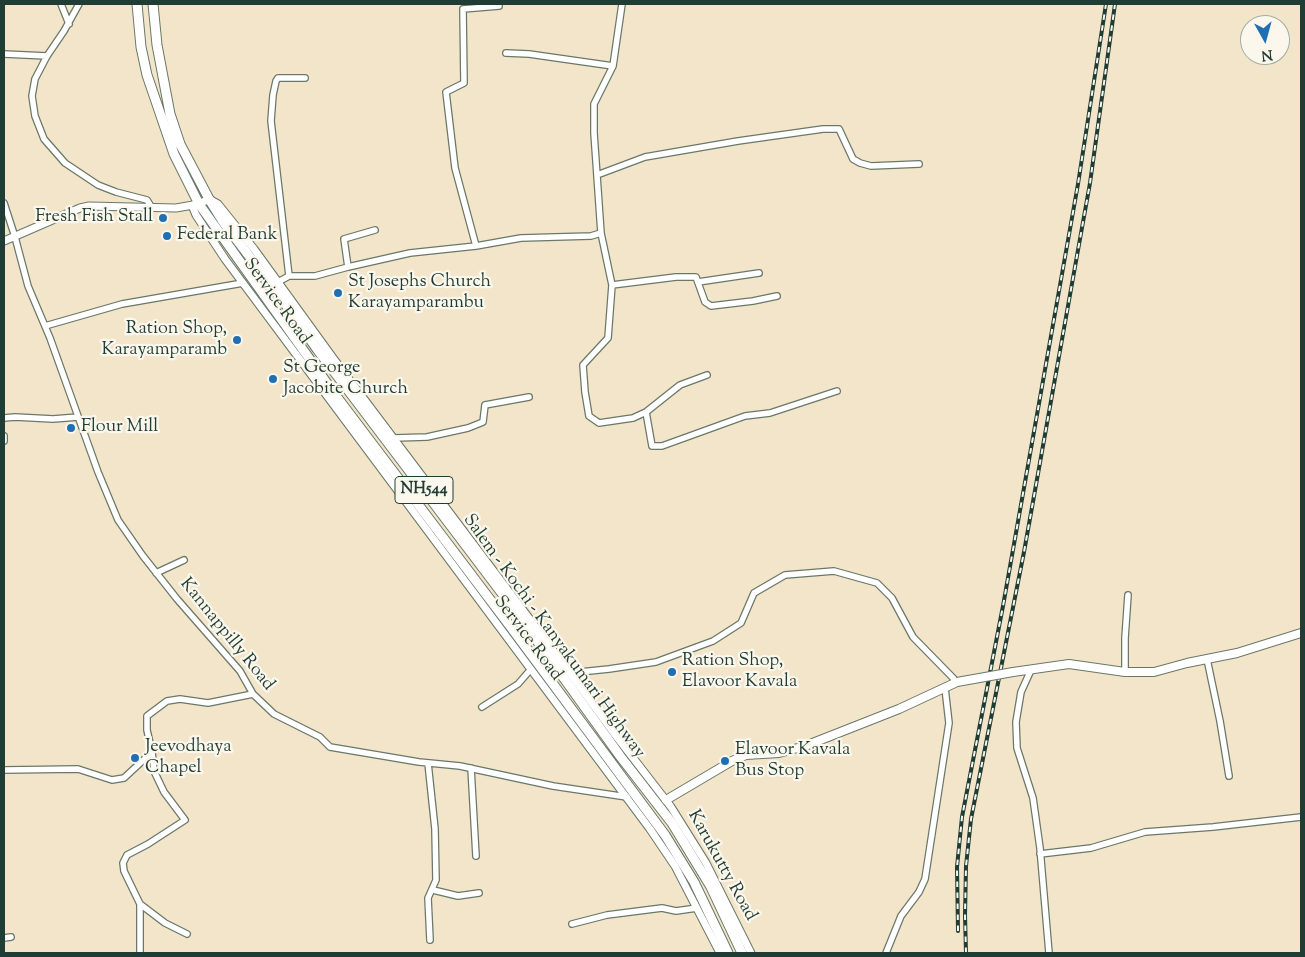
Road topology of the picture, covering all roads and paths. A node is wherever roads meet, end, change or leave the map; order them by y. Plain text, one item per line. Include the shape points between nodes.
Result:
1 (61, 4) edge
2 (79, 4) edge
3 (622, 4) edge
4 (138, 6) edge
5 (153, 6) edge
6 (462, 6) edge
7 (500, 6) dead end
8 (69, 24) junction
9 (506, 53) dead end
10 (4, 54) edge
11 (46, 56) junction
12 (613, 66) junction
13 (305, 78) dead end
14 (919, 164) dead end
15 (597, 175) junction
16 (209, 199) junction
17 (4, 203) edge
18 (196, 204) junction
19 (152, 208) junction
20 (375, 230) dead end
21 (601, 234) junction
22 (15, 237) junction
23 (4, 241) edge
24 (476, 246) junction
25 (348, 267) junction
26 (758, 273) dead end
27 (289, 276) junction
28 (278, 282) junction
29 (698, 282) junction
30 (243, 284) junction
31 (612, 285) junction
32 (778, 296) dead end
33 (45, 326) junction
34 (707, 375) dead end
35 (837, 391) dead end
36 (529, 397) dead end
37 (646, 412) junction
38 (78, 417) junction
39 (4, 418) edge
40 (4, 436) edge
41 (394, 438) junction
42 (4, 441) edge
43 (184, 560) dead end
44 (156, 572) junction
45 (1128, 595) dead end
46 (1301, 633) edge
47 (1206, 659) junction
48 (531, 669) junction
49 (1031, 670) junction
50 (1125, 672) junction
51 (570, 673) junction
52 (957, 682) junction
53 (945, 688) junction
54 (253, 694) junction
55 (482, 707) dead end
56 (152, 752) junction
57 (428, 764) junction
58 (471, 768) junction
59 (4, 770) edge
60 (1229, 776) dead end
61 (627, 796) junction
62 (638, 798) junction
63 (662, 802) junction
64 (1301, 817) edge
65 (1040, 854) junction
66 (476, 856) dead end
67 (433, 890) junction
68 (479, 893) dead end
69 (140, 904) junction
70 (698, 908) junction
71 (572, 924) dead end
72 (187, 934) dead end
73 (11, 937) dead end
74 (4, 938) edge
75 (430, 940) dead end
76 (140, 953) edge
77 (720, 953) edge
78 (728, 953) edge
79 (742, 953) edge
80 (751, 953) edge
81 (886, 953) edge
82 (1049, 953) edge

1 - 8 street
2 - 8 street
3 - 12 street
4 - 18 highway, Salem - Kochi - Kanyakumari Highway / NH544 via 141,47 159,116
5 - 16 highway, Salem - Kochi - Kanyakumari Highway / NH544 via 170,114 180,144
6 - 7 street
6 - 24 street via 464,83 446,92 455,168
8 - 11 street
9 - 12 street
10 - 11 street
11 - 19 street via 35,78 32,102 39,129 50,147 64,163 90,180 116,192 148,200
12 - 15 street via 594,104
13 - 27 street via 278,78 273,95 272,121
14 - 15 street via 871,166 860,163 853,159 839,129 822,129 645,157
15 - 21 street
16 - 18 street
16 - 28 street, Karukutty Road via 218,204
16 - 63 highway, Salem - Kochi - Kanyakumari Highway / NH544 via 317,349
17 - 22 street, Kannappilly Road
18 - 19 street
18 - 30 street, Service Road via 196,215
18 - 62 highway, Salem - Kochi - Kanyakumari Highway / NH544
19 - 22 street via 80,208
20 - 25 street via 344,239
21 - 24 street via 521,238
21 - 31 street
22 - 23 street
22 - 33 street, Kannappilly Road via 28,286
24 - 25 street via 410,253
25 - 27 street via 315,276
26 - 29 street
27 - 28 street
28 - 41 street, Karukutty Road
29 - 31 street via 696,277 676,277
29 - 32 street via 705,302 712,306
30 - 33 street via 122,304
30 - 48 street, Service Road
31 - 37 street via 608,338 583,365 589,416 598,423 633,418
33 - 38 street, Kannappilly Road
34 - 37 street via 680,385
35 - 37 street via 770,413 745,416 662,446 652,446
36 - 41 street via 485,405 483,422 468,428 427,437
38 - 39 street
38 - 44 street, Kannappilly Road via 118,520
40 - 42 street
41 - 51 street, Karukutty Road
43 - 44 street
44 - 54 street, Kannappilly Road via 240,671
45 - 50 street
46 - 47 main road
47 - 50 main road via 1154,672
47 - 60 street
48 - 55 street via 518,684
48 - 61 street, Service Road
49 - 50 main road via 1069,664
49 - 52 main road, bridge
49 - 65 street via 1021,692 1016,722 1017,748 1033,798
51 - 52 street via 656,662 713,640 741,622 754,593 785,575 834,572 878,583 892,598 913,636
51 - 63 street, Karukutty Road
52 - 53 main road
53 - 63 main road via 805,746 746,754
53 - 81 street via 949,723 925,879 901,916
54 - 56 street via 208,703 180,699 167,701 147,716
54 - 57 street, Kannappilly Road via 274,714 320,737 330,747
56 - 59 street via 124,778 112,780 78,769
56 - 69 street via 154,771 164,792 185,820 128,855 123,863
57 - 58 street, Kannappilly Road
57 - 67 street via 435,829 436,880
58 - 61 street, Kannappilly Road via 553,786
58 - 66 street
61 - 62 highway
61 - 70 street, Service Road
62 - 78 highway, Salem - Kochi - Kanyakumari Highway / NH544 via 694,882
63 - 79 highway, Salem - Kochi - Kanyakumari Highway / NH544 via 711,887
63 - 80 street, Karukutty Road via 706,863
64 - 65 street via 1145,832 1092,848
65 - 82 street
67 - 68 street via 458,896
67 - 75 street via 428,898
69 - 72 street via 165,923
69 - 76 street
70 - 71 street via 676,911 662,908 607,915
70 - 77 street, Service Road
73 - 74 street

